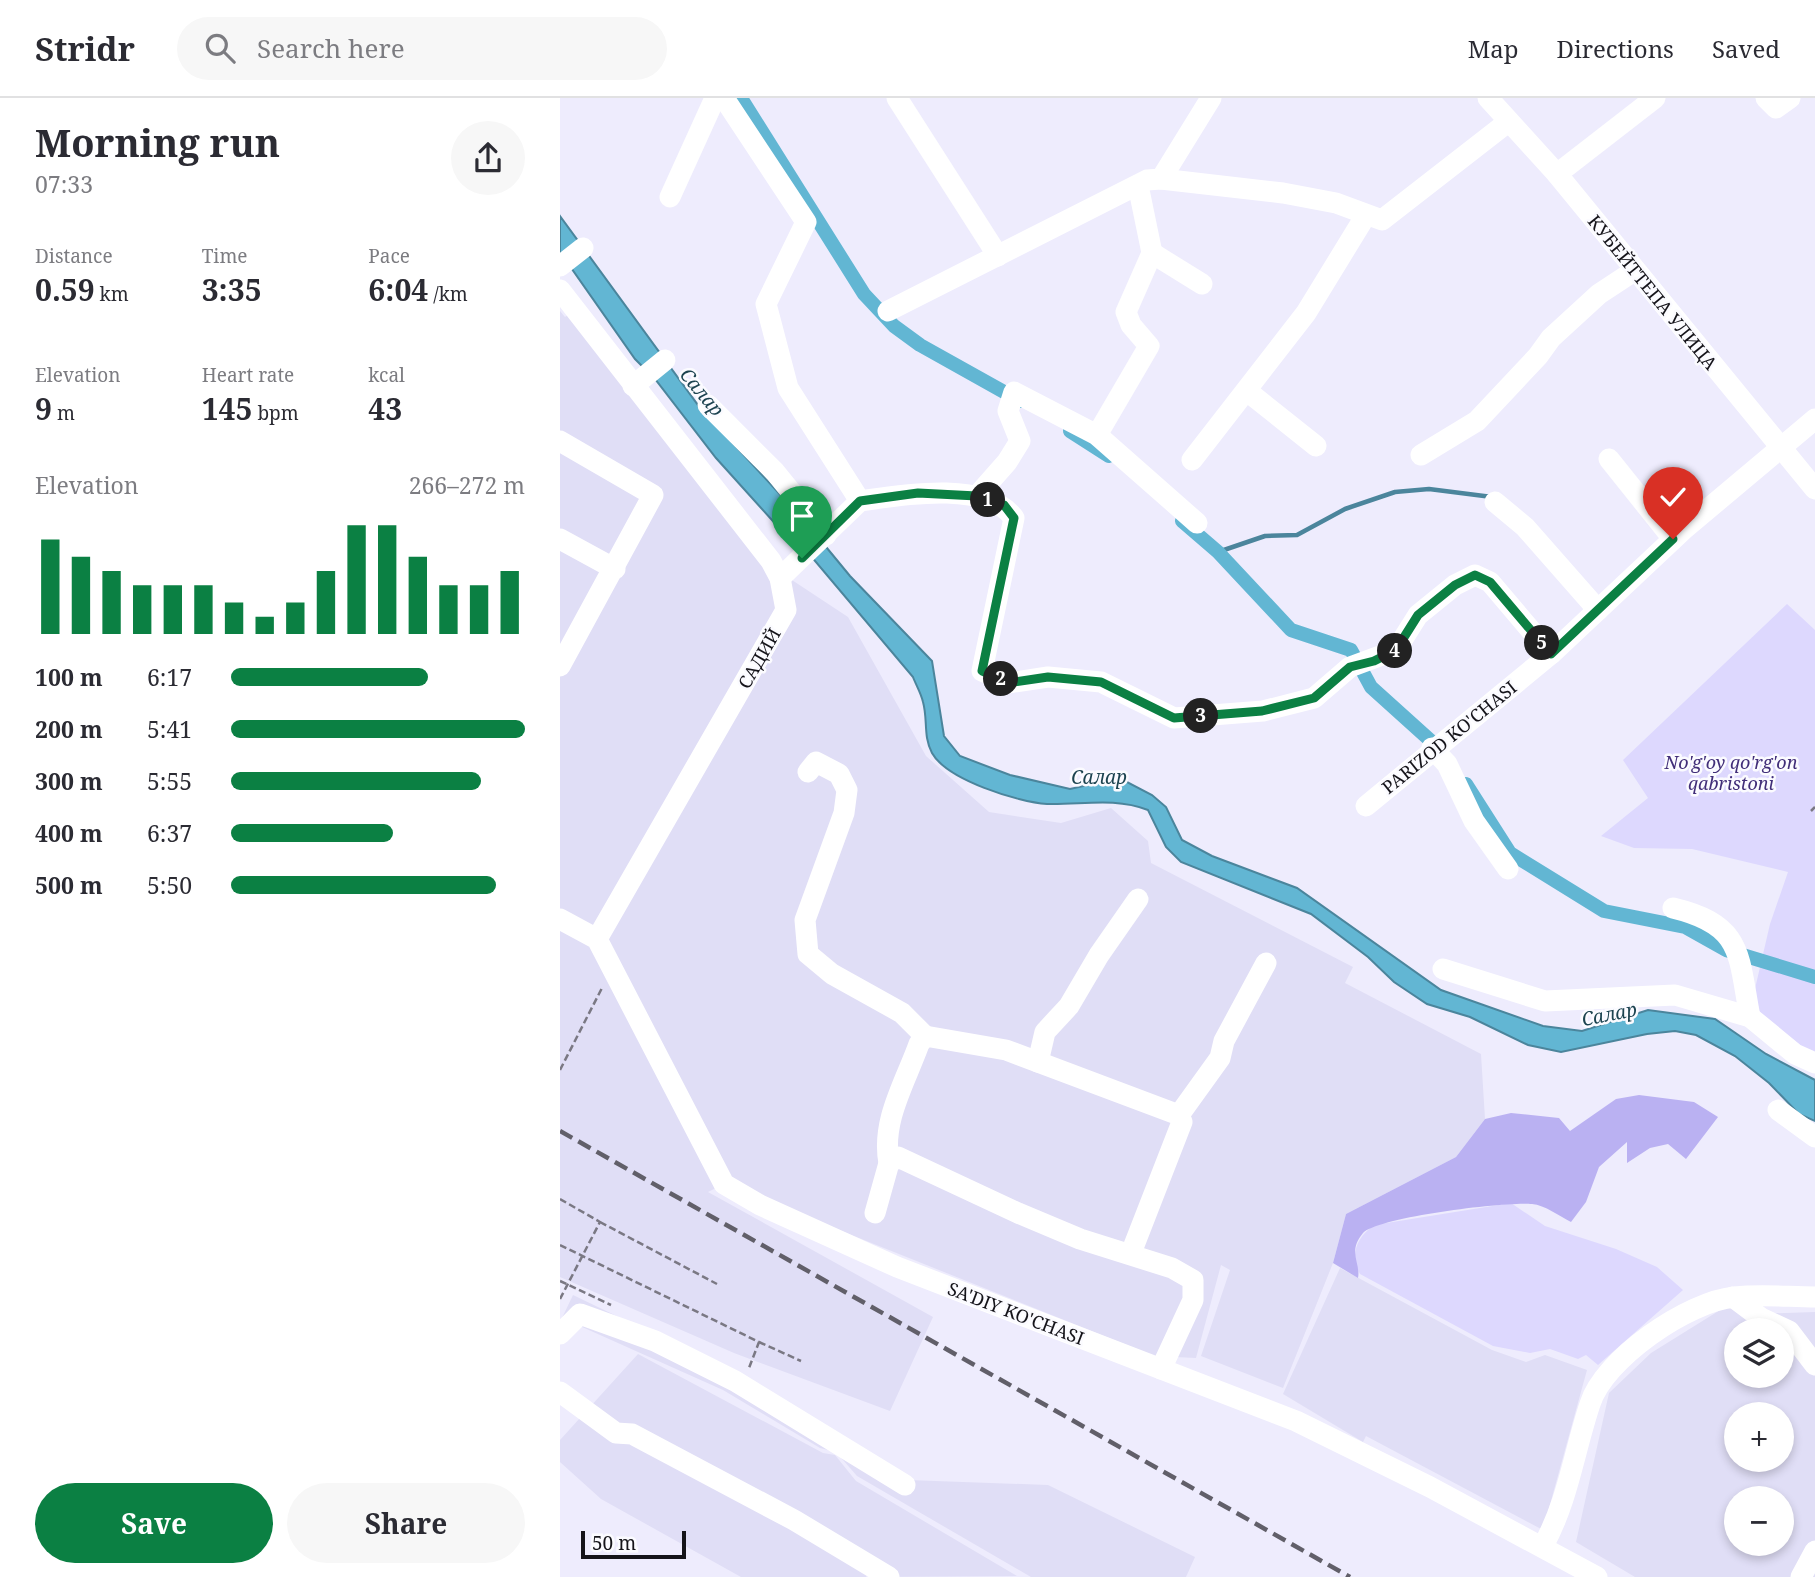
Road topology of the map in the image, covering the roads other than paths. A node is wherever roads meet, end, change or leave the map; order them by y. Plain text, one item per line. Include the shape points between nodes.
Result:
1 (715, 98) edge
2 (724, 98) edge
3 (897, 98) edge
4 (1211, 98) edge
5 (1488, 98) edge
6 (1655, 98) edge
7 (1766, 98) edge
8 (1790, 98) edge
9 (1507, 121) junction
10 (1557, 174) junction
11 (1161, 179) junction
12 (1138, 185) junction
13 (670, 197) dead end
14 (1366, 215) junction
15 (583, 248) dead end
16 (1152, 253) junction
17 (998, 256) junction
18 (560, 266) edge
19 (1634, 271) junction
20 (1202, 284) dead end
21 (560, 290) edge
22 (888, 311) dead end
23 (665, 360) dead end
24 (633, 386) junction
25 (1247, 391) junction
26 (708, 405) dead end
27 (1815, 419) edge
28 (1097, 435) junction
29 (560, 441) edge
30 (1316, 446) dead end
31 (1780, 448) junction
32 (1421, 456) dead end
33 (1609, 459) dead end
34 (1192, 460) dead end
35 (1815, 489) edge
36 (977, 496) junction
37 (860, 501) junction
38 (1495, 502) dead end
39 (1197, 523) dead end
40 (825, 536) junction
41 (560, 539) edge
42 (1673, 539) junction
43 (615, 569) junction
44 (780, 578) junction
45 (1598, 610) junction
46 (566, 641) edge
47 (1551, 654) junction
48 (560, 666) edge
49 (1439, 744) junction
50 (808, 772) dead end
51 (1366, 806) dead end
52 (1508, 869) dead end
53 (1138, 899) dead end
54 (1673, 908) dead end
55 (560, 919) edge
56 (597, 939) junction
57 (1266, 962) dead end
58 (1443, 969) dead end
59 (1750, 1017) junction
60 (925, 1037) junction
61 (1038, 1062) junction
62 (1815, 1063) edge
63 (1778, 1110) dead end
64 (1178, 1115) junction
65 (1815, 1137) edge
66 (889, 1163) junction
67 (875, 1213) dead end
68 (1131, 1253) junction
69 (1733, 1297) junction
70 (1815, 1297) edge
71 (560, 1334) edge
72 (1815, 1365) edge
73 (1161, 1369) junction
74 (560, 1392) edge
75 (905, 1485) dead end
76 (1544, 1546) junction
77 (1815, 1551) edge
78 (889, 1577) edge
79 (1597, 1577) edge
80 (1801, 1577) edge

1 - 13 street
2 - 37 street via 806,222 766,304 788,388
3 - 17 street
4 - 11 street
5 - 9 street, КУБЕЙТТЕПА УЛИЦА
6 - 10 street
7 - 8 street via 1776,108
9 - 10 street, КУБЕЙТТЕПА УЛИЦА
9 - 14 street via 1382,220
10 - 19 street, КУБЕЙТТЕПА УЛИЦА
11 - 12 street
11 - 14 street via 1283,193 1336,203
12 - 16 street
12 - 17 street
14 - 25 street via 1306,313
15 - 18 street
16 - 20 street
16 - 28 street via 1126,312 1149,346
17 - 22 street
19 - 31 street, КУБЕЙТТЕПА УЛИЦА
19 - 32 street via 1599,293 1551,338 1477,421
21 - 24 street, САДИЙ
23 - 24 street
24 - 44 street, САДИЙ via 762,548
25 - 30 street
25 - 34 street
26 - 40 street via 775,472
27 - 31 street, PARIZOD KO'CHASI
28 - 36 street via 1011,402 1020,441
28 - 39 street
29 - 43 street via 653,495
31 - 35 street, КУБЕЙТТЕПА УЛИЦА
31 - 42 street, PARIZOD KO'CHASI
33 - 42 street
36 - 37 street via 918,493
36 - 47 street via 1004,505 1014,518 982,671 1008,683 1048,677 1101,682 1174,718 1262,711 1314,698 1350,667 1396,650 1418,615 1475,575 1490,582
37 - 40 street
38 - 45 street via 1525,527
40 - 44 street
41 - 43 street
42 - 45 street, PARIZOD KO'CHASI
43 - 46 street
44 - 56 street, САДИЙ via 786,610
45 - 47 street, PARIZOD KO'CHASI
46 - 48 street
47 - 49 street, PARIZOD KO'CHASI
49 - 51 street, PARIZOD KO'CHASI
49 - 52 street via 1474,821
50 - 60 street via 816,762 839,774 847,790 844,813 805,920 808,954 832,974 902,1013
53 - 61 street via 1069,1006 1045,1032
54 - 59 street via 1700,914 1722,927 1734,942
55 - 56 street
56 - 73 street, SA'DIY KO'CHASI via 724,1184 897,1267
57 - 64 street via 1224,1041 1220,1058
58 - 59 street via 1545,1001 1675,995
59 - 62 street via 1795,1054
60 - 61 street via 983,1044
60 - 66 street via 888,1124
61 - 64 street
63 - 65 street
64 - 68 street via 1182,1122
66 - 67 street
66 - 68 street via 898,1157 1080,1239
68 - 73 street via 1193,1280 1193,1300
69 - 70 street
69 - 72 street via 1789,1331
69 - 76 street via 1681,1316 1605,1375 1590,1401 1570,1479
71 - 75 street via 580,1314 655,1340 735,1381
73 - 76 street, SA'DIY KO'CHASI via 1296,1421
74 - 78 street via 616,1433 632,1434 794,1520
76 - 79 street, SA'DIY KO'CHASI
77 - 80 street

